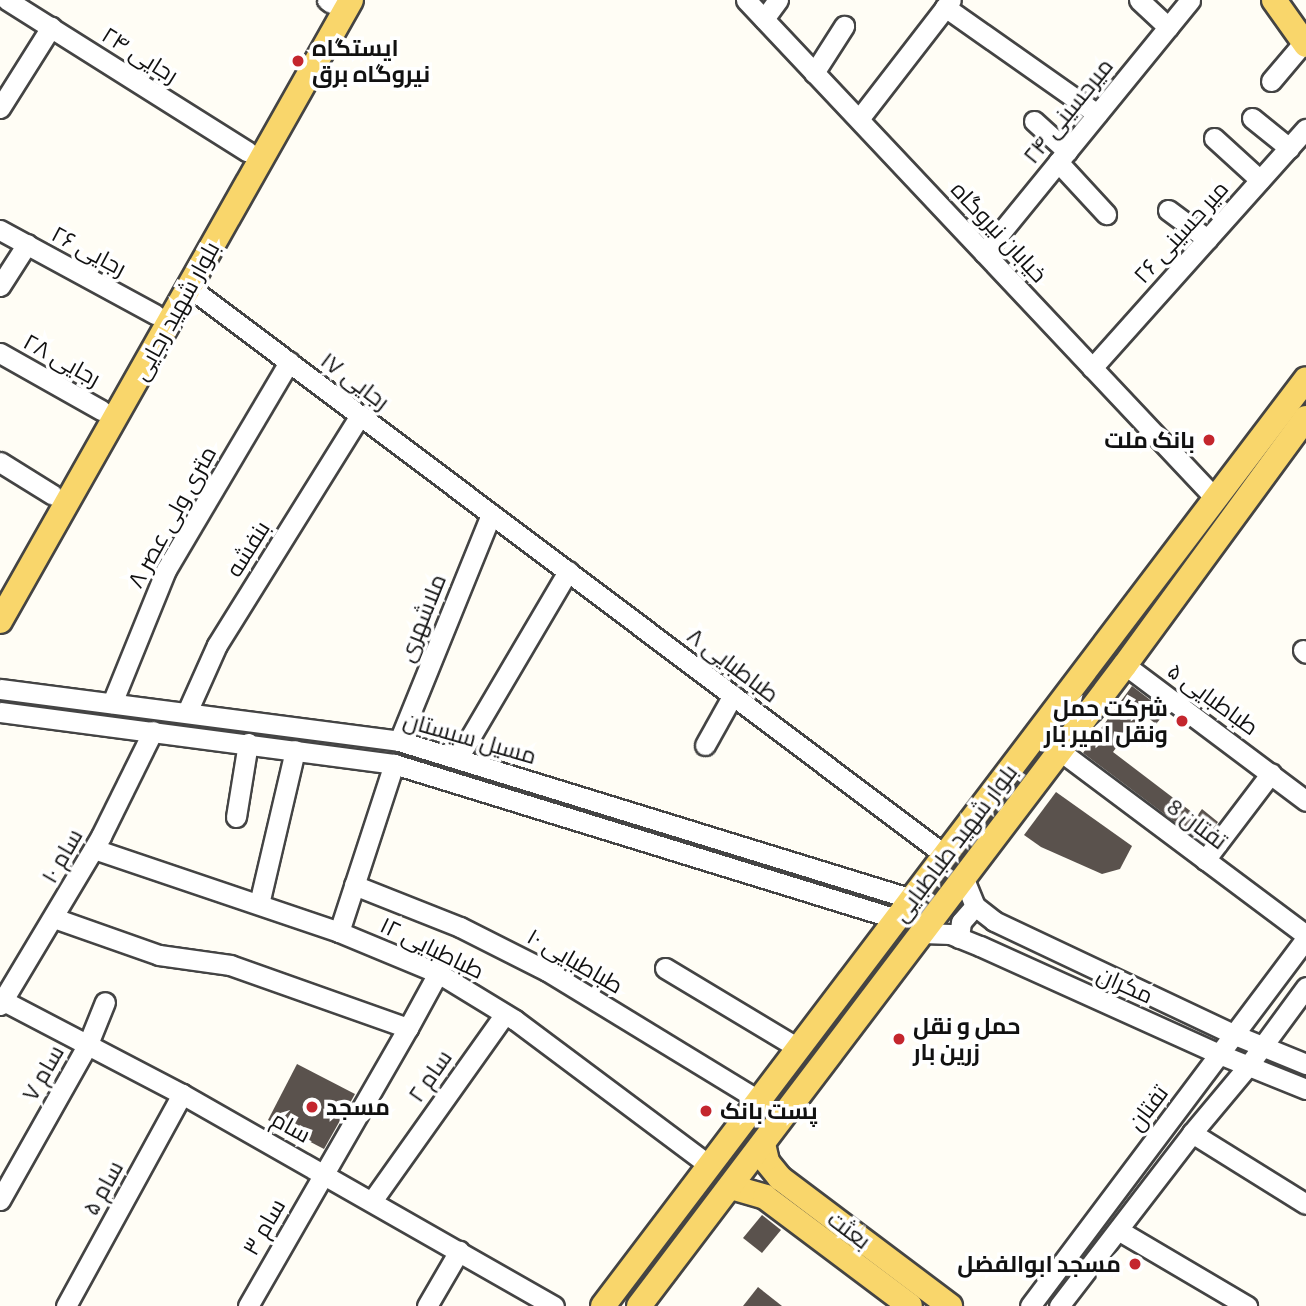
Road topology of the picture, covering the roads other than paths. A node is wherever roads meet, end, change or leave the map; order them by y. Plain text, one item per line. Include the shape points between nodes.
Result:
1 (746, 0) edge
2 (778, 0) edge
3 (1139, 0) edge
4 (1190, 0) edge
5 (1274, 0) edge
6 (3, 1) edge
7 (335, 1) edge
8 (948, 4) edge
9 (764, 19) junction
10 (844, 26) dead end
11 (51, 27) junction
12 (1168, 27) junction
13 (1305, 44) edge
14 (814, 73) junction
15 (1271, 81) dead end
16 (0, 108) edge
17 (1097, 114) junction
18 (1252, 118) dead end
19 (859, 119) junction
20 (1034, 121) dead end
21 (1306, 129) edge
22 (1214, 138) dead end
23 (1289, 148) junction
24 (254, 155) junction
25 (1062, 157) junction
26 (1260, 180) junction
27 (1168, 210) dead end
28 (1106, 214) dead end
29 (0, 230) edge
30 (1207, 239) junction
31 (27, 244) junction
32 (984, 253) junction
33 (0, 286) edge
34 (189, 287) junction
35 (155, 314) junction
36 (0, 353) edge
37 (289, 362) junction
38 (1092, 368) junction
39 (1306, 379) edge
40 (101, 410) junction
41 (360, 415) junction
42 (1306, 418) edge
43 (0, 462) edge
44 (53, 495) junction
45 (1215, 498) junction
46 (491, 513) junction
47 (568, 571) junction
48 (0, 588) edge
49 (0, 621) edge
50 (1125, 665) junction
51 (0, 689) edge
52 (733, 695) junction
53 (112, 703) junction
54 (0, 712) edge
55 (187, 712) junction
56 (153, 731) junction
57 (399, 741) junction
58 (248, 743) junction
59 (705, 746) dead end
60 (295, 750) junction
61 (1060, 751) junction
62 (458, 758) junction
63 (394, 764) junction
64 (1271, 773) junction
65 (1306, 801) edge
66 (236, 817) dead end
67 (94, 849) junction
68 (946, 855) junction
69 (1205, 860) junction
70 (964, 879) junction
71 (354, 885) junction
72 (912, 899) junction
73 (259, 904) junction
74 (975, 906) junction
75 (54, 918) junction
76 (897, 919) junction
77 (339, 932) junction
78 (923, 933) junction
79 (1306, 937) edge
80 (959, 938) junction
81 (665, 968) dead end
82 (438, 973) junction
83 (1306, 987) edge
84 (1, 1001) edge
85 (105, 1002) dead end
86 (505, 1014) junction
87 (408, 1028) junction
88 (1235, 1035) junction
89 (88, 1044) junction
90 (1263, 1046) junction
91 (800, 1049) junction
92 (1219, 1054) junction
93 (824, 1064) junction
94 (1306, 1064) edge
95 (1248, 1066) junction
96 (1306, 1089) edge
97 (182, 1094) junction
98 (760, 1101) junction
99 (1192, 1133) junction
100 (763, 1144) junction
101 (710, 1166) junction
102 (323, 1173) junction
103 (731, 1187) junction
104 (772, 1187) junction
105 (0, 1200) edge
106 (372, 1201) junction
107 (1306, 1204) edge
108 (1118, 1230) junction
109 (459, 1251) junction
110 (66, 1306) edge
111 (248, 1306) edge
112 (427, 1306) edge
113 (554, 1306) edge
114 (603, 1306) edge
115 (639, 1306) edge
116 (910, 1306) edge
117 (950, 1306) edge
118 (1030, 1306) edge
119 (1059, 1306) edge
120 (1247, 1306) edge

1 - 9 street, خیابان نیروگاه
2 - 9 street
3 - 12 street
4 - 12 street, میرحسینی ۲۴
5 - 13 main road
6 - 11 street, رجایی ۲۴
7 - 24 main road, بلوار شهید رجایی
8 - 17 street
8 - 19 street
9 - 14 street, خیابان نیروگاه
10 - 14 street
11 - 16 street
11 - 24 street, رجایی ۲۴
12 - 17 street, میرحسینی ۲۴
13 - 15 street
14 - 19 street, خیابان نیروگاه
17 - 25 street, میرحسینی ۲۴
18 - 23 street
19 - 32 street, خیابان نیروگاه
20 - 25 street
21 - 23 street, میر حسینی ۲۶
22 - 26 street
23 - 26 street, میر حسینی ۲۶
24 - 34 main road, بلوار شهید رجایی
24 - 35 main road, بلوار شهید رجایی
25 - 28 street
25 - 32 street, میرحسینی ۲۴
26 - 30 street, میر حسینی ۲۶
27 - 30 street
29 - 31 street, رجایی ۲۶
30 - 38 street, میر حسینی ۲۶
31 - 33 street
31 - 35 street, رجایی ۲۶
32 - 38 street, خیابان نیروگاه
34 - 37 street, رجایی ۱۷
34 - 49 main road, بلوار شهید رجایی
35 - 40 main road, بلوار شهید رجایی
36 - 40 street, رجایی ۲۸
37 - 41 street, رجایی ۱۷
37 - 53 street, ۸ متری ولی عصر via 166,570
38 - 45 street, خیابان نیروگاه
39 - 45 main road, بلوار شهید طباطبایی
40 - 44 main road, بلوار شهید رجایی
41 - 46 street, رجایی ۱۷
41 - 55 street, بنفشه via 217,645
42 - 50 main road, بلوار شهید طباطبایی
43 - 44 street
44 - 48 main road, بلوار شهید رجایی
45 - 68 main road, بلوار شهید طباطبایی
46 - 47 street, طباطبایی ۸
46 - 57 street, ملاشهری
47 - 52 street, طباطبایی ۸
47 - 62 street
50 - 61 main road, بلوار شهید طباطبایی
50 - 64 street, طباطبایی ۵
51 - 53 street, مسیل سیستان
52 - 59 street
52 - 68 street, طباطبایی ۸
53 - 55 street, مسیل سیستان
54 - 56 street, مسیل سیستان
55 - 57 street, مسیل سیستان
56 - 58 street, مسیل سیستان
56 - 67 street, سام ۱۰
57 - 62 street, مسیل سیستان
58 - 60 street, مسیل سیستان
58 - 66 street
60 - 63 street, مسیل سیستان
60 - 73 street
61 - 69 street, تفتان 8
61 - 70 main road, بلوار شهید طباطبایی
62 - 72 street, مسیل سیستان
63 - 71 street
63 - 76 street, مسیل سیستان
64 - 65 street, طباطبایی ۵
64 - 69 street
67 - 73 street, طباطبایی ۱۲
67 - 75 street, سام ۱۰
68 - 72 main road, بلوار شهید طباطبایی
69 - 79 street, تفتان 8
70 - 74 street
70 - 78 main road, بلوار شهید طباطبایی
71 - 77 street
71 - 98 street, طباطبایی ۱۰ via 460,926 547,971
72 - 76 main road, بلوار شهید طباطبایی
73 - 77 street, طباطبایی ۱۲
74 - 80 street via 961,922
74 - 88 street, مکران via 994,921
75 - 84 street, سام ۱۰
75 - 87 street via 159,956 230,965
76 - 91 main road, بلوار شهید طباطبایی
77 - 82 street, طباطبایی ۱۲
78 - 80 street, مکران
78 - 93 main road, بلوار شهید طباطبایی
79 - 88 street, تفتان
80 - 92 street, مکران
81 - 91 street
82 - 86 street, طباطبایی ۱۲
82 - 87 street, سام ۳
83 - 90 street
84 - 89 street, سام
85 - 89 street, سام ۷
86 - 101 street, طباطبایی ۱۲
86 - 106 street, سام ۲
87 - 102 street, سام ۳
88 - 90 street, مکران
88 - 92 street, تفتان
89 - 97 street, سام
89 - 105 street, سام ۷
90 - 94 street, مکران
90 - 95 street
91 - 93 main road
91 - 98 main road, بلوار شهید طباطبایی
92 - 95 street, مکران
92 - 118 street, تفتان
93 - 100 main road, بلوار شهید طباطبایی
95 - 96 street, مکران
95 - 99 street
97 - 102 street, سام
97 - 110 street, سام ۵
98 - 101 main road, بلوار شهید طباطبایی
99 - 107 street
99 - 108 street
100 - 103 main road, بلوار شهید طباطبایی
100 - 104 main road, بعثت
101 - 114 main road, بلوار شهید طباطبایی
102 - 106 street, سام
102 - 111 street, سام ۳
103 - 104 main road, بعثت
103 - 115 main road, بلوار شهید طباطبایی
104 - 116 main road, بعثت
104 - 117 main road, بعثت
106 - 109 street, سام
108 - 119 street
108 - 120 street
109 - 112 street
109 - 113 street, سام

